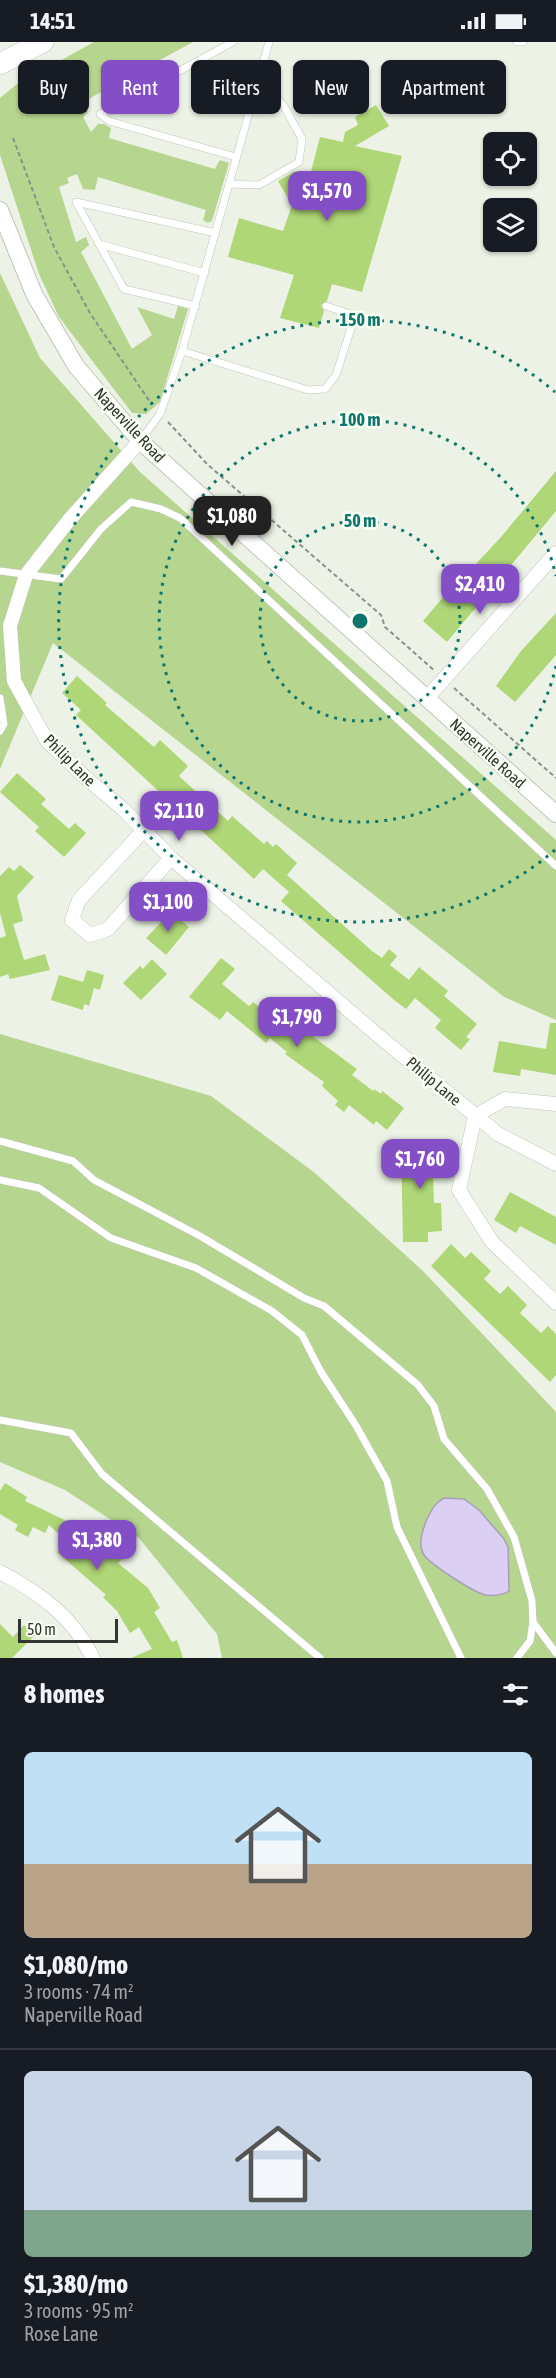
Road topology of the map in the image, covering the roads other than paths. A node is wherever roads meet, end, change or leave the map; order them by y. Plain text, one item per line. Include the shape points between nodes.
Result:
1 (43, 42) edge
2 (233, 42) edge
3 (517, 42) edge
4 (523, 42) edge
5 (266, 43) edge
6 (262, 60) edge
7 (0, 64) edge
8 (281, 103) edge
9 (248, 114) edge
10 (236, 157) junction
11 (229, 184) junction
12 (0, 210) edge
13 (216, 233) junction
14 (99, 244) junction
15 (205, 273) junction
16 (196, 306) junction
17 (326, 306) dead end
18 (182, 351) junction
19 (140, 441) junction
20 (556, 553) edge
21 (0, 571) edge
22 (26, 575) junction
23 (0, 698) edge
24 (427, 698) junction
25 (0, 731) edge
26 (556, 814) edge
27 (144, 830) junction
28 (171, 858) junction
29 (556, 866) edge
30 (556, 1104) edge
31 (475, 1116) junction
32 (0, 1141) edge
33 (556, 1164) edge
34 (0, 1179) edge
35 (556, 1303) edge
36 (0, 1419) edge
37 (0, 1572) edge
38 (533, 1622) junction
39 (556, 1653) edge
40 (93, 1658) edge
41 (320, 1658) edge
42 (461, 1658) edge
43 (517, 1658) edge

1 - 7 highway
2 - 10 lane via 100,114 109,121
3 - 4 lane
5 - 6 lane
8 - 11 lane via 302,139 299,162 259,186
9 - 10 lane
10 - 11 lane
11 - 13 lane
12 - 19 street, Naperville Road via 34,294 76,366
13 - 14 lane via 76,202
13 - 15 lane
14 - 15 lane
14 - 16 lane via 124,289
15 - 16 lane
16 - 18 lane
17 - 18 lane via 350,314 354,320 336,375 325,389 308,390
18 - 19 lane via 160,414
19 - 22 street, Philip Lane
19 - 24 street, Naperville Road
20 - 24 street
21 - 22 lane
22 - 27 street, Philip Lane via 10,626 14,681 47,741
22 - 29 lane via 62,579 101,528 131,502 180,518
23 - 25 lane via 4,724
24 - 26 street, Naperville Road
27 - 28 street, Philip Lane
27 - 28 street via 79,900 72,920 90,935 108,929
28 - 31 street, Philip Lane
30 - 31 street via 504,1099
31 - 33 street, Philip Lane via 498,1134
31 - 35 street via 459,1190 492,1242
32 - 38 lane via 73,1161 94,1180 324,1306 418,1385 435,1406 444,1439 487,1490 514,1537 532,1601
34 - 42 lane via 39,1188 111,1238 196,1268 272,1311 302,1335 387,1481 397,1527
36 - 41 lane via 71,1433 102,1474
37 - 40 street via 50,1601 72,1625
38 - 39 lane
38 - 43 lane via 530,1641

